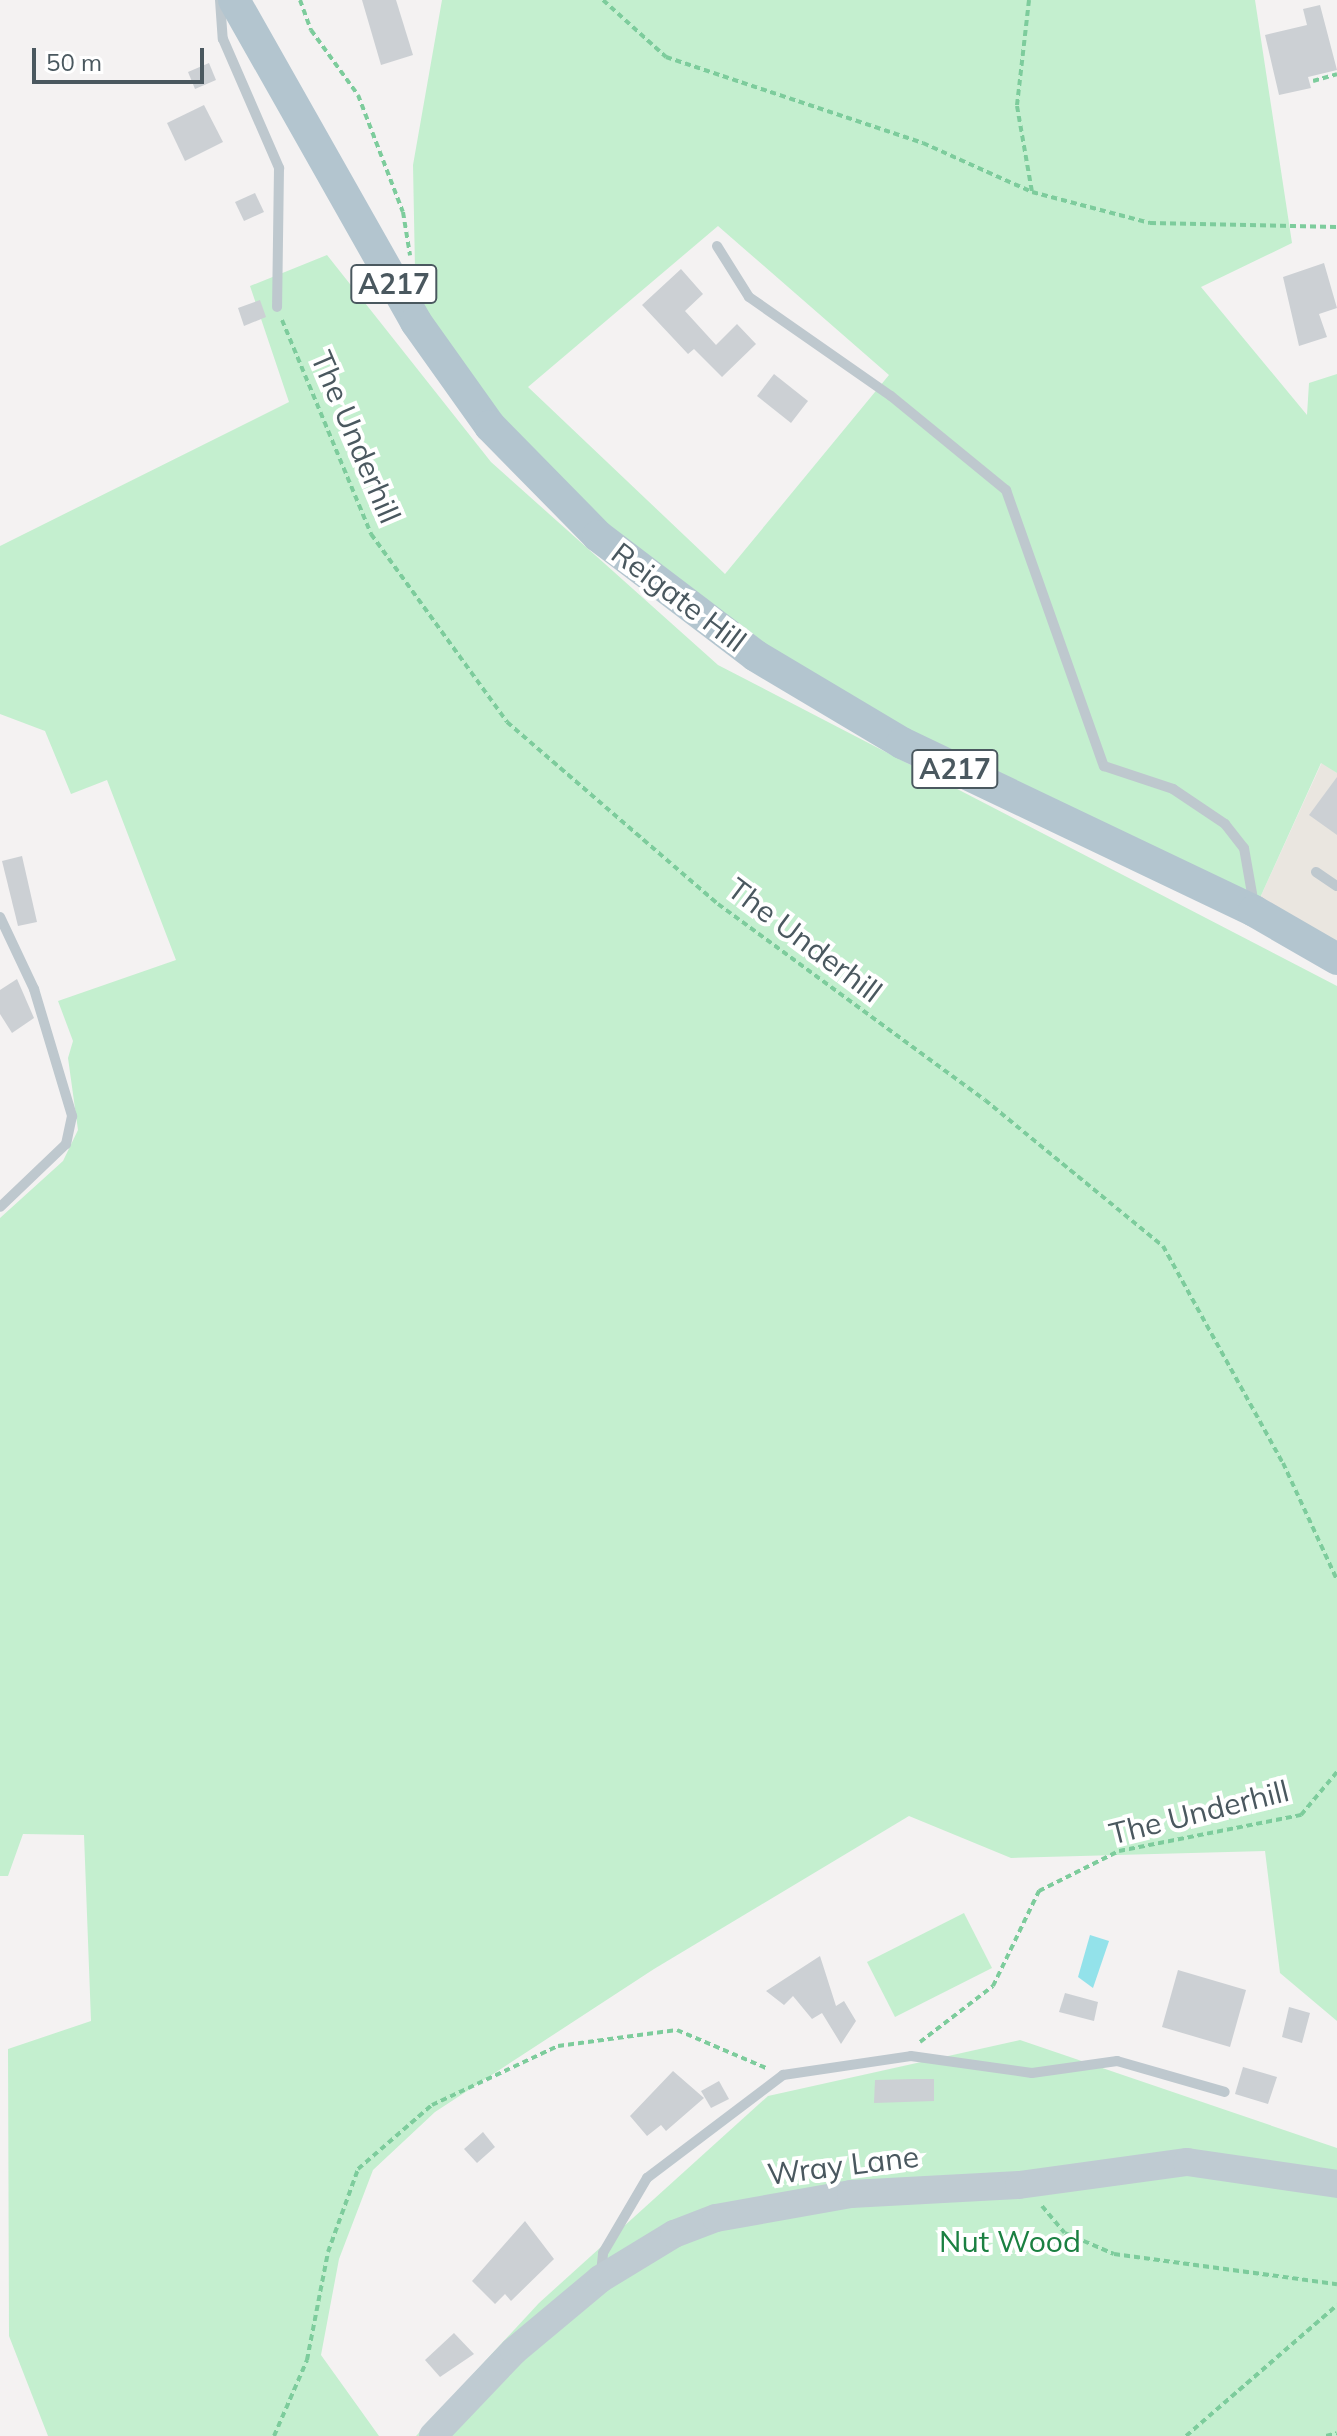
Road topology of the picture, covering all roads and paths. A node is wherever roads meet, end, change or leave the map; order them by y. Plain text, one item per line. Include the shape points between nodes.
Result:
1 (220, 0) edge
2 (234, 0) edge
3 (300, 0) edge
4 (603, 0) edge
5 (1029, 0) edge
6 (1337, 74) edge
7 (1313, 81) dead end
8 (1032, 192) junction
9 (1337, 227) edge
10 (717, 246) dead end
11 (392, 280) junction
12 (277, 307) joint
13 (1316, 872) dead end
14 (1337, 886) edge
15 (1254, 911) junction
16 (0, 917) edge
17 (1337, 959) edge
18 (0, 1207) edge
19 (1337, 1580) edge
20 (1337, 1772) edge
21 (911, 2056) junction
22 (783, 2075) junction
23 (1225, 2092) dead end
24 (1337, 2184) edge
25 (1019, 2185) junction
26 (600, 2279) junction
27 (1337, 2284) edge
28 (1337, 2305) edge
29 (1337, 2433) edge
30 (274, 2436) edge
31 (433, 2436) edge
32 (1186, 2436) edge
33 (1326, 2436) edge

1 - 12 lane via 223,39 279,168
2 - 11 main road, Reigate Hill / A217
3 - 11 path via 311,30 358,95 403,212 410,256
4 - 8 path via 678,63 923,143
5 - 8 path via 1017,106
6 - 7 path
8 - 9 path via 1150,223
10 - 15 lane via 749,297 891,396 1006,490 1104,766 1173,789 1225,824 1244,848
11 - 15 main road, Reigate Hill / A217 via 490,426 598,536 756,656 902,743
12 - 19 path, The Underhill via 371,534 507,722 718,904 985,1100 1163,1246 1283,1463
13 - 14 lane
15 - 17 main road, Reigate Hill / A217
16 - 18 lane via 34,989 72,1116 66,1144
20 - 21 path, The Underhill via 1301,1815 1119,1851 1039,1891 993,1986 928,2031
21 - 22 lane
21 - 23 lane via 1032,2073 1117,2061
22 - 26 lane via 647,2178 603,2253
22 - 30 path via 677,2030 558,2046 432,2105 358,2169 328,2252 307,2360
24 - 25 street, Wray Lane via 1187,2162
25 - 26 street, Wray Lane via 851,2194 716,2218 674,2234
25 - 27 path via 1065,2233 1114,2254
26 - 31 street, Wray Lane via 514,2351
28 - 32 path
29 - 33 path

